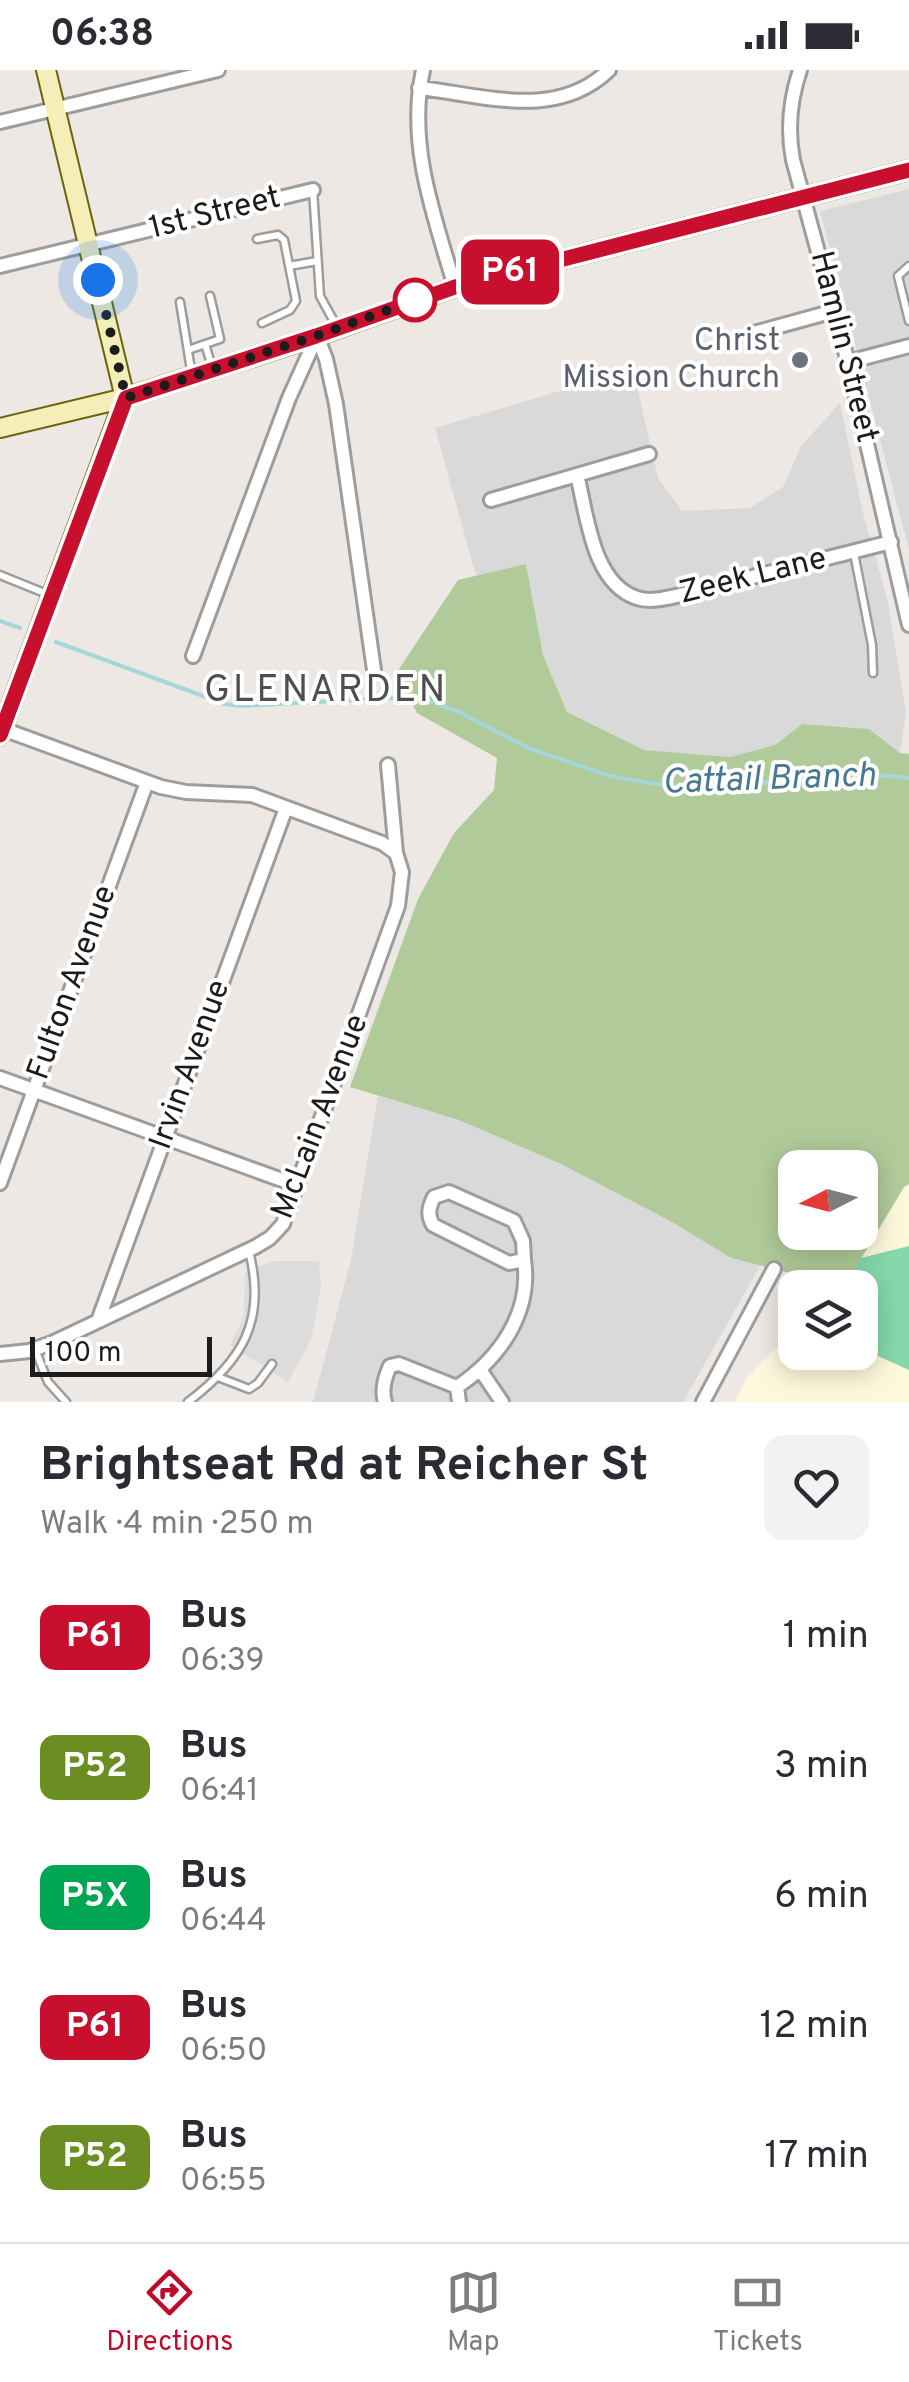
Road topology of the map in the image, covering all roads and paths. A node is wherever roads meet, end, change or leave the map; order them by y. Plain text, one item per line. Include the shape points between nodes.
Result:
1 (46, 70) edge
2 (218, 70) edge
3 (423, 70) edge
4 (609, 70) edge
5 (800, 70) edge
6 (419, 88) junction
7 (55, 109) junction
8 (0, 122) edge
9 (909, 170) edge
10 (313, 190) joint
11 (804, 197) junction
12 (257, 240) dead end
13 (90, 244) junction
14 (316, 260) junction
15 (0, 266) edge
16 (289, 266) junction
17 (909, 266) edge
18 (455, 287) junction
19 (210, 296) dead end
20 (180, 302) dead end
21 (834, 310) junction
22 (909, 321) edge
23 (262, 323) dead end
24 (338, 328) junction
25 (754, 334) dead end
26 (316, 336) junction
27 (205, 344) junction
28 (909, 346) edge
29 (188, 350) junction
30 (848, 362) junction
31 (213, 370) junction
32 (192, 377) junction
33 (126, 398) junction
34 (0, 428) edge
35 (649, 454) dead end
36 (577, 475) junction
37 (491, 500) dead end
38 (891, 542) junction
39 (854, 552) junction
40 (0, 576) edge
41 (53, 596) junction
42 (909, 625) edge
43 (192, 656) dead end
44 (374, 670) dead end
45 (874, 673) dead end
46 (1, 731) edge
47 (388, 765) dead end
48 (147, 782) junction
49 (286, 808) junction
50 (396, 853) junction
51 (0, 1078) edge
52 (34, 1090) junction
53 (164, 1137) junction
54 (0, 1183) edge
55 (296, 1184) junction
56 (248, 1250) junction
57 (524, 1260) junction
58 (774, 1270) dead end
59 (98, 1321) junction
60 (34, 1349) junction
61 (0, 1354) edge
62 (272, 1364) dead end
63 (481, 1371) junction
64 (218, 1377) junction
65 (458, 1395) edge
66 (66, 1402) edge
67 (188, 1402) edge
68 (385, 1402) edge
69 (502, 1402) edge
70 (703, 1402) edge

1 - 7 street
2 - 7 street
3 - 6 street
4 - 6 street via 548,101
5 - 11 street, Hamlin Street via 790,134
6 - 18 street via 420,156
7 - 8 street
7 - 13 street
9 - 11 street
10 - 13 street, 1st Street
10 - 14 lane
11 - 18 street
11 - 21 street, Hamlin Street
12 - 16 lane via 278,235
13 - 15 street, 1st Street
13 - 33 street
14 - 16 lane
14 - 24 lane via 320,296
16 - 23 lane via 296,301
17 - 22 lane via 898,276
18 - 24 street
19 - 27 lane via 220,339
20 - 29 lane
21 - 25 street
21 - 30 street, Hamlin Street
24 - 26 street
26 - 31 street
26 - 43 street
26 - 44 street via 332,384
27 - 29 lane
27 - 31 lane
28 - 30 street
29 - 32 lane
30 - 38 street, Hamlin Street
31 - 32 street
32 - 33 street
33 - 34 street
33 - 41 street
35 - 36 street
36 - 37 street
36 - 39 street, Zeek Lane via 600,563 615,585 638,598 658,600
38 - 39 street, Zeek Lane
38 - 42 street, Hamlin Street
39 - 45 lane
40 - 41 lane
41 - 46 street
46 - 48 street
47 - 50 street, McLain Avenue
48 - 49 street via 186,792 243,794
48 - 52 street, Fulton Avenue
49 - 50 street
49 - 53 street, Irvin Avenue
50 - 55 street, McLain Avenue via 402,872 395,917
51 - 52 street
52 - 53 street
52 - 54 street, Fulton Avenue
53 - 55 street
53 - 59 street, Irvin Avenue
55 - 56 street, McLain Avenue via 283,1224
56 - 59 street, McLain Avenue
56 - 64 lane via 255,1282 250,1323 241,1349
57 - 57 street via 509,1263 433,1225 434,1197 448,1192 510,1217 520,1227
57 - 63 street via 522,1303 508,1336
58 - 70 street
59 - 60 street, McLain Avenue
60 - 61 street, McLain Avenue
60 - 66 lane via 48,1382
62 - 64 lane via 249,1388
63 - 65 street
63 - 69 street
64 - 67 lane
65 - 68 street via 399,1364 386,1374

